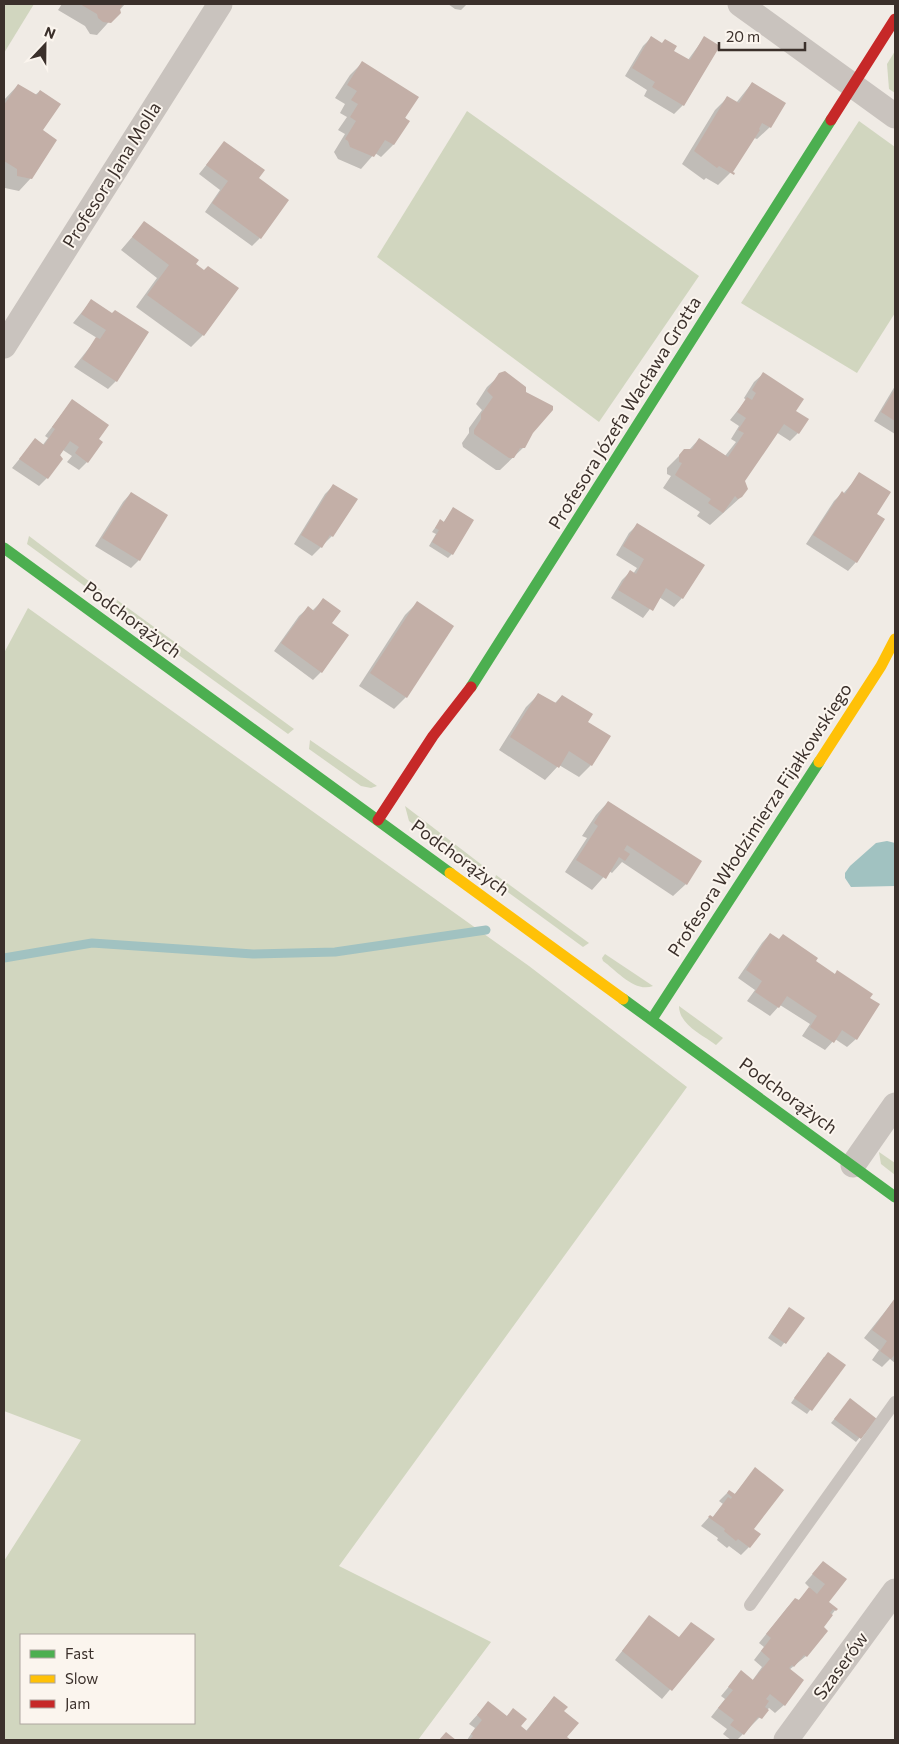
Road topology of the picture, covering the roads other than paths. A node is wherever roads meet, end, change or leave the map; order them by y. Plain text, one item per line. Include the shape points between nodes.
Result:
1 (220, 4) edge
2 (740, 4) edge
3 (895, 19) edge
4 (853, 86) junction
5 (895, 116) edge
6 (4, 346) edge
7 (4, 548) edge
8 (895, 639) edge
9 (378, 820) junction
10 (652, 1019) junction
11 (895, 1105) edge
12 (853, 1165) junction
13 (895, 1197) edge
14 (895, 1402) edge
15 (895, 1591) edge
16 (750, 1605) dead end
17 (786, 1740) edge

1 - 6 street, Profesora Jana Molla
2 - 4 street
3 - 4 street, Profesora Józefa Wacława Grotta
4 - 5 street
4 - 9 street, Profesora Józefa Wacława Grotta via 480,675 434,736
7 - 9 street, Podchorążych
8 - 10 street, Profesora Włodzimierza Fijałkowskiego via 881,666
9 - 10 street, Podchorążych
10 - 12 street, Podchorążych
11 - 12 street
12 - 13 street, Podchorążych
14 - 16 lane
15 - 17 street, Szaserów

